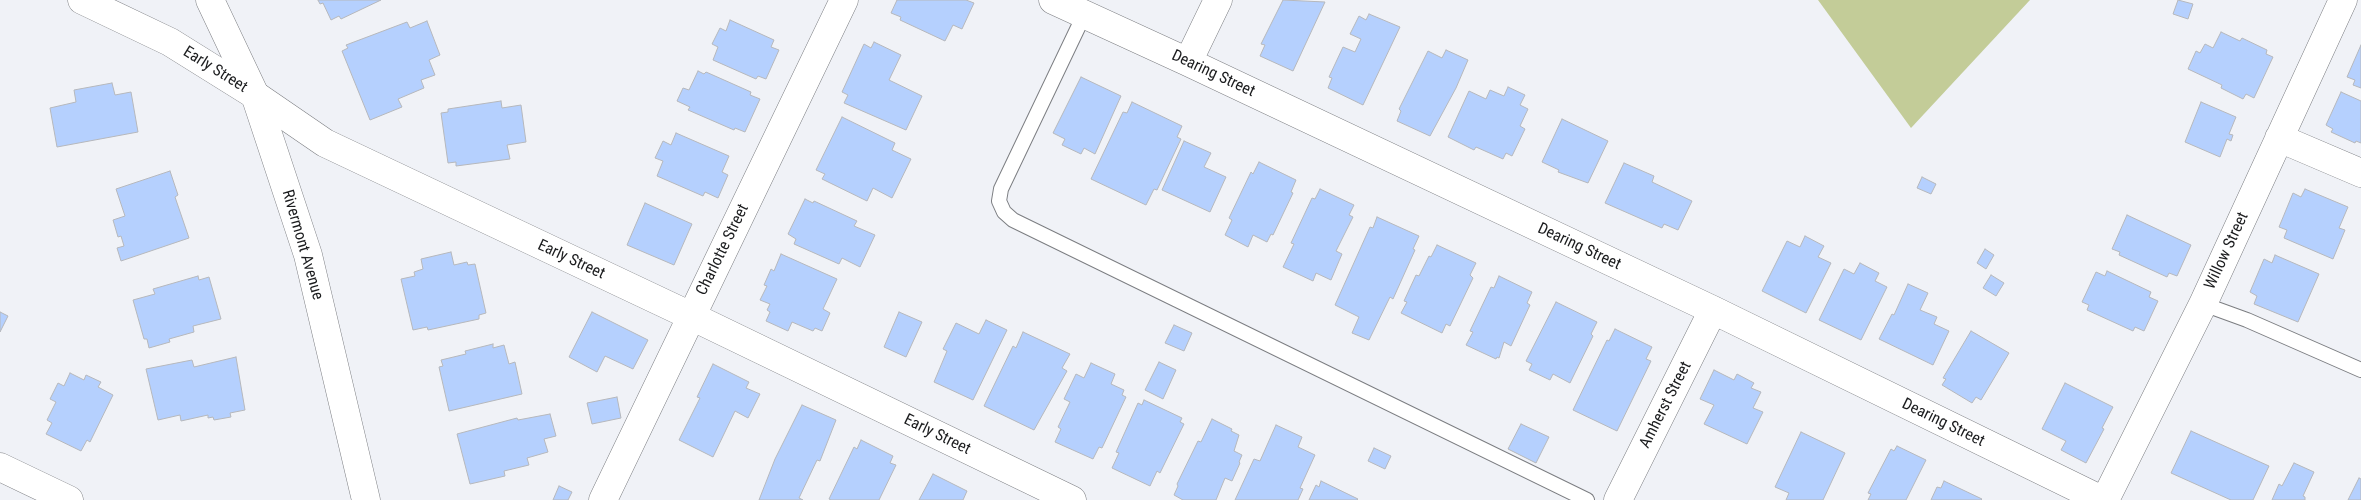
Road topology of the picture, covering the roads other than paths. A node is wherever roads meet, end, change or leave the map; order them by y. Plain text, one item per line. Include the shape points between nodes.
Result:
1 (82, 0) edge
2 (210, 0) edge
3 (844, 0) edge
4 (1053, 0) edge
5 (1218, 0) edge
6 (2343, 0) edge
7 (1084, 15) junction
8 (1188, 62) junction
9 (255, 95) junction
10 (2279, 138) junction
11 (2361, 173) edge
12 (2203, 304) junction
13 (1713, 310) junction
14 (691, 316) junction
15 (2361, 370) edge
16 (0, 467) edge
17 (69, 500) edge
18 (366, 500) edge
19 (603, 500) edge
20 (1072, 500) edge
21 (1587, 500) edge
22 (1618, 500) edge
23 (2104, 500) edge

1 - 9 street, Early Street via 170,42
2 - 9 street, Rivermont Avenue
3 - 14 street, Charlotte Street
4 - 7 street, Dearing Street
5 - 8 street
6 - 10 street, Willow Street
7 - 8 street, Dearing Street
7 - 21 lane via 1001,189 999,201 1004,212 1013,220
8 - 13 street, Dearing Street
9 - 14 street, Early Street via 325,143
9 - 18 street, Rivermont Avenue via 308,255
10 - 11 street
10 - 12 street, Willow Street
12 - 15 lane
12 - 23 street, Willow Street
13 - 22 street, Amherst Street
13 - 23 street, Dearing Street
14 - 19 street, Charlotte Street
14 - 20 street, Early Street
16 - 17 street

